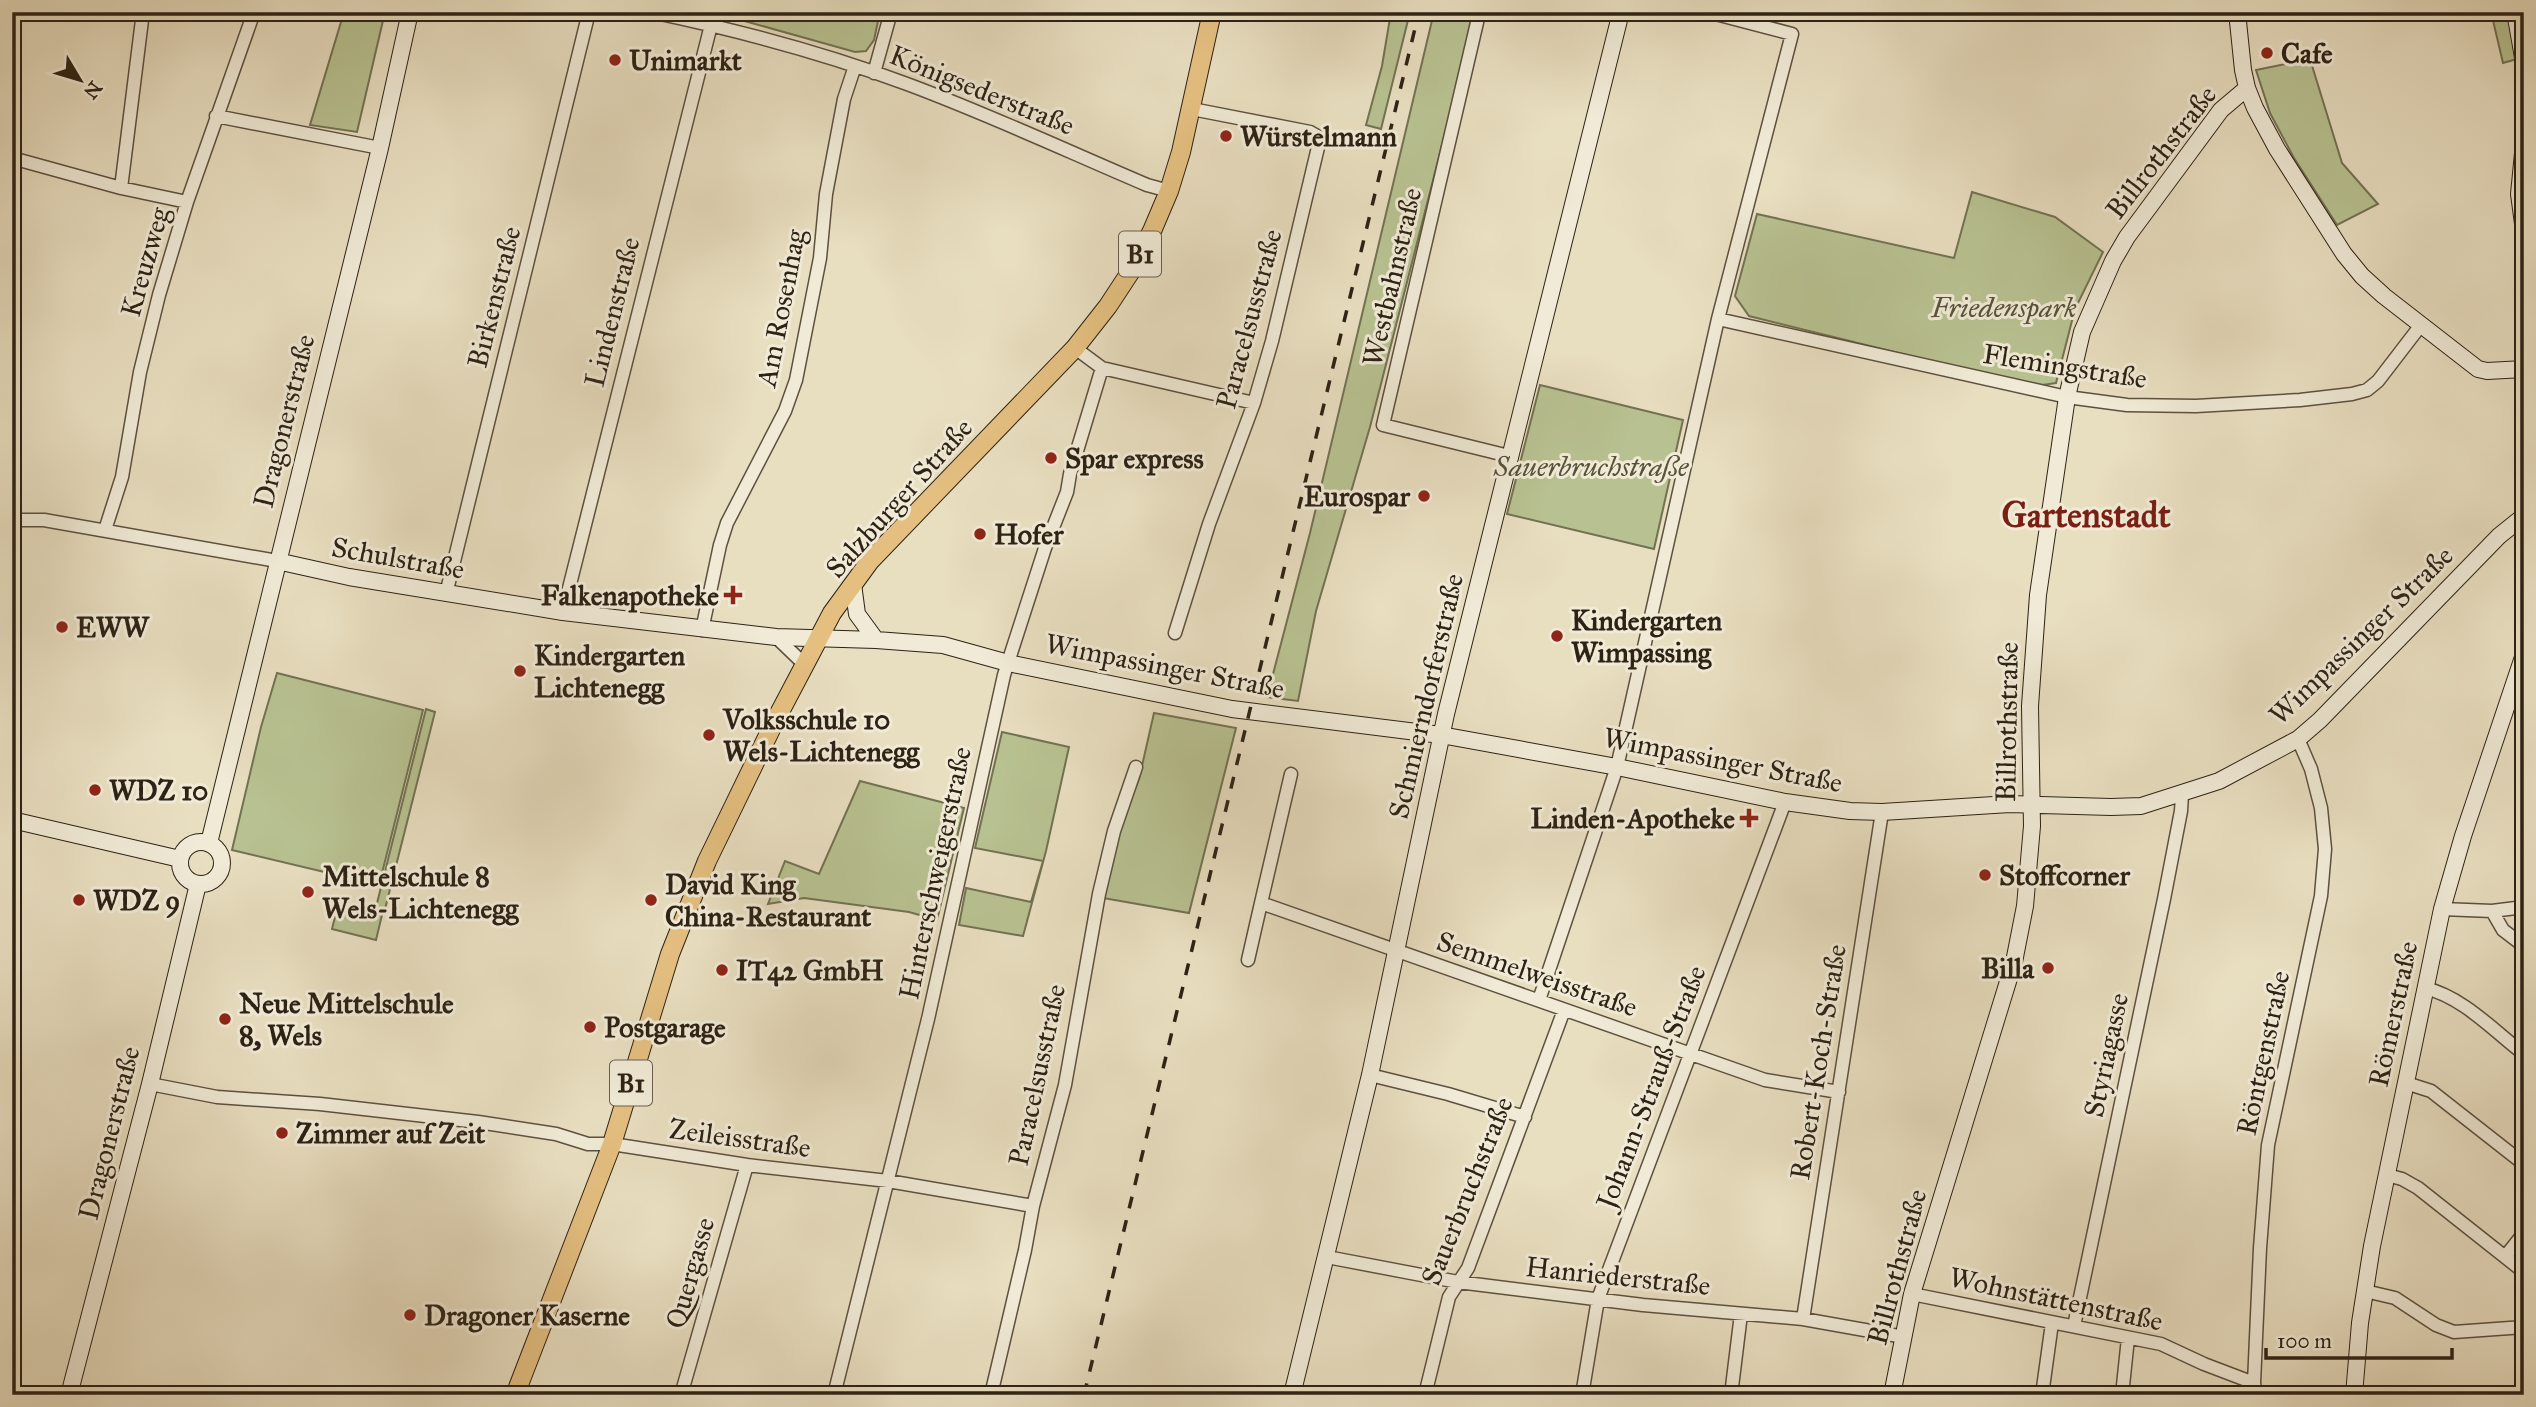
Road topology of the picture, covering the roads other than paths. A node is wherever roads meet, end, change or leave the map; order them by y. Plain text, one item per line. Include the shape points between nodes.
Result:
1 (13, 12) edge
2 (144, 12) edge
3 (254, 12) edge
4 (410, 12) edge
5 (589, 12) edge
6 (651, 12) edge
7 (891, 12) edge
8 (1212, 12) edge
9 (1621, 12) edge
10 (1708, 12) edge
11 (2237, 12) edge
12 (2515, 12) edge
13 (1479, 14) edge
14 (710, 25) junction
15 (2524, 63) edge
16 (855, 66) junction
17 (874, 73) junction
18 (2247, 89) junction
19 (1192, 109) junction
20 (216, 116) junction
21 (12, 122) edge
22 (2524, 143) edge
23 (380, 148) junction
24 (12, 158) edge
25 (121, 188) junction
26 (1169, 191) junction
27 (187, 202) junction
28 (2524, 231) edge
29 (1718, 319) junction
30 (2421, 325) junction
31 (1075, 348) junction
32 (1102, 368) junction
33 (2524, 369) edge
34 (2067, 397) junction
35 (1254, 403) junction
36 (1509, 456) junction
37 (2524, 516) edge
38 (12, 520) edge
39 (105, 530) junction
40 (277, 561) junction
41 (853, 584) junction
42 (446, 594) junction
43 (563, 612) junction
44 (702, 630) junction
45 (1175, 633) dead end
46 (776, 637) junction
47 (818, 638) junction
48 (876, 640) junction
49 (2524, 654) edge
50 (1007, 663) junction
51 (804, 664) junction
52 (1441, 735) junction
53 (2298, 739) junction
54 (1136, 767) dead end
55 (1617, 767) junction
56 (1291, 774) dead end
57 (2182, 794) junction
58 (1785, 802) junction
59 (2032, 804) junction
60 (1882, 812) junction
61 (15, 821) edge
62 (209, 843) junction
63 (180, 859) junction
64 (198, 884) junction
65 (1261, 903) junction
66 (2524, 906) edge
67 (2442, 909) junction
68 (2491, 911) junction
69 (2524, 946) edge
70 (1397, 951) junction
71 (1248, 960) dead end
72 (2425, 988) junction
73 (1539, 1000) junction
74 (1564, 1010) junction
75 (1690, 1053) junction
76 (2524, 1054) edge
77 (1370, 1075) junction
78 (2406, 1083) junction
79 (150, 1084) junction
80 (1839, 1093) junction
81 (1525, 1117) junction
82 (612, 1144) junction
83 (2524, 1164) edge
84 (747, 1165) junction
85 (2387, 1175) junction
86 (888, 1181) junction
87 (1033, 1206) junction
88 (2524, 1233) edge
89 (1327, 1257) junction
90 (2505, 1257) junction
91 (2524, 1272) edge
92 (1458, 1282) junction
93 (2365, 1291) junction
94 (1912, 1294) junction
95 (1598, 1299) junction
96 (1741, 1314) junction
97 (1802, 1319) junction
98 (2052, 1323) junction
99 (2074, 1326) junction
100 (2524, 1327) edge
101 (1904, 1337) junction
102 (2128, 1338) junction
103 (2255, 1389) edge
104 (69, 1395) edge
105 (515, 1395) edge
106 (681, 1395) edge
107 (834, 1395) edge
108 (991, 1395) edge
109 (1292, 1395) edge
110 (1425, 1395) edge
111 (1582, 1395) edge
112 (1731, 1395) edge
113 (1892, 1395) edge
114 (2042, 1395) edge
115 (2122, 1395) edge
116 (2354, 1395) edge

1 - 21 street
2 - 25 street
3 - 20 street, Kreuzweg
4 - 23 street, Dragonerstraße
5 - 42 street, Birkenstraße
6 - 14 street, Königsederstraße
7 - 17 street
8 - 19 main road, Salzburger Straße / B1
9 - 36 street, Schmierndorferstraße
10 - 29 street via 1792,34
11 - 18 street
12 - 15 street
13 - 36 street, Westbahnstraße via 1383,425
14 - 16 street, Königsederstraße
14 - 43 street, Lindenstraße
16 - 17 street, Königsederstraße
16 - 44 street, Am Rosenhag via 826,194 820,258 796,380 785,411 727,523
17 - 26 street, Königsederstraße
18 - 30 street via 2277,149 2352,266
18 - 34 street, Billrothstraße via 2221,110 2122,246 2082,332
19 - 26 main road, Salzburger Straße / B1
19 - 35 street, Paracelsusstraße via 1310,132 1319,143
20 - 23 street
20 - 27 street, Kreuzweg
22 - 28 street via 2519,194
23 - 40 street, Dragonerstraße
24 - 25 street
25 - 27 street
26 - 31 main road, Salzburger Straße / B1 via 1131,271
27 - 39 street, Kreuzweg via 159,295 122,477
29 - 34 street, Flemingstraße
29 - 55 street
30 - 33 street via 2478,369
30 - 34 street, Flemingstraße via 2378,381 2352,394 2196,406 2127,405
31 - 32 street
31 - 41 main road, Salzburger Straße / B1
32 - 35 street
32 - 50 street, Hinterschweigerstraße via 1067,492
34 - 59 street, Billrothstraße via 2032,656
35 - 45 street, Paracelsusstraße
36 - 52 street, Schmierndorferstraße
37 - 53 street, Wimpassinger Straße
38 - 39 street, Schulstraße
39 - 40 street, Schulstraße
40 - 42 street, Schulstraße
40 - 62 street, Dragonerstraße
41 - 47 main road, Salzburger Straße / B1
41 - 48 street via 857,614
42 - 43 street, Schulstraße
43 - 44 street, Schulstraße
44 - 46 street, Schulstraße
46 - 47 street, Schulstraße
46 - 51 street
47 - 48 street, Wimpassinger Straße
47 - 51 main road, Salzburger Straße / B1
48 - 50 street, Wimpassinger Straße via 943,645
49 - 67 street, Römerstraße
50 - 52 street, Wimpassinger Straße via 1232,709
50 - 86 street, Hinterschweigerstraße
51 - 82 main road, Salzburger Straße / B1 via 707,861 670,954
52 - 55 street, Wimpassinger Straße
52 - 70 street, Schmierndorferstraße
53 - 57 street, Wimpassinger Straße via 2219,781
53 - 103 street, Röntgenstraße via 2311,769 2325,849 2320,896 2268,1145
54 - 87 street, Paracelsusstraße via 1102,882 1065,1085
55 - 58 street, Wimpassinger Straße
55 - 73 street
56 - 65 street
57 - 59 street, Wimpassinger Straße via 2141,806
57 - 99 street, Styriagasse
58 - 60 street, Wimpassinger Straße
58 - 75 street, Johann-Strauß-Straße
59 - 60 street, Wimpassinger Straße
59 - 94 street, Billrothstraße via 2017,953
60 - 80 street, Robert-Koch-Straße
61 - 63 street
62 - 63 street via 187,847
62 - 64 street via 222,862 219,875
63 - 64 street via 188,879
64 - 79 street, Dragonerstraße
65 - 70 street, Semmelweisstraße
65 - 71 street
66 - 68 street
67 - 68 street
67 - 72 street, Römerstraße
68 - 69 street via 2503,930
70 - 73 street, Semmelweisstraße
70 - 77 street, Schmierndorferstraße
72 - 76 street via 2464,1006
72 - 78 street, Römerstraße
73 - 74 street, Semmelweisstraße
74 - 75 street, Semmelweisstraße
74 - 81 street, Sauerbruchstraße
75 - 80 street, Semmelweisstraße via 1765,1080
75 - 95 street, Johann-Strauß-Straße
77 - 81 street
77 - 89 street, Schmierndorferstraße
78 - 83 street via 2431,1091
78 - 85 street, Römerstraße
79 - 82 street, Zeileisstraße via 217,1097 478,1122 556,1134 588,1144
79 - 104 street, Dragonerstraße
80 - 97 street, Robert-Koch-Straße
81 - 92 street, Sauerbruchstraße via 1468,1268
82 - 84 street, Zeileisstraße
82 - 105 main road, Salzburger Straße / B1
84 - 86 street, Zeileisstraße
84 - 106 street, Quergasse
85 - 90 street via 2418,1188
85 - 93 street, Römerstraße
86 - 87 street, Zeileisstraße
86 - 107 street, Hinterschweigerstraße
87 - 108 street, Paracelsusstraße
88 - 90 street
89 - 92 street, Hanriederstraße
89 - 109 street, Schmierndorferstraße
90 - 91 street
92 - 95 street, Hanriederstraße
92 - 110 street, Sauerbruchstraße via 1449,1297
93 - 100 street via 2395,1298 2454,1332
93 - 116 street, Römerstraße
94 - 98 street, Wohnstättenstraße
94 - 101 street, Billrothstraße
95 - 96 street, Hanriederstraße
95 - 111 street, Johann-Strauß-Straße
96 - 97 street, Hanriederstraße
96 - 112 street
97 - 101 street, Hanriederstraße
98 - 99 street, Wohnstättenstraße
98 - 114 street
99 - 102 street, Wohnstättenstraße
101 - 113 street, Billrothstraße
102 - 103 street, Wohnstättenstraße via 2161,1344
102 - 115 street

